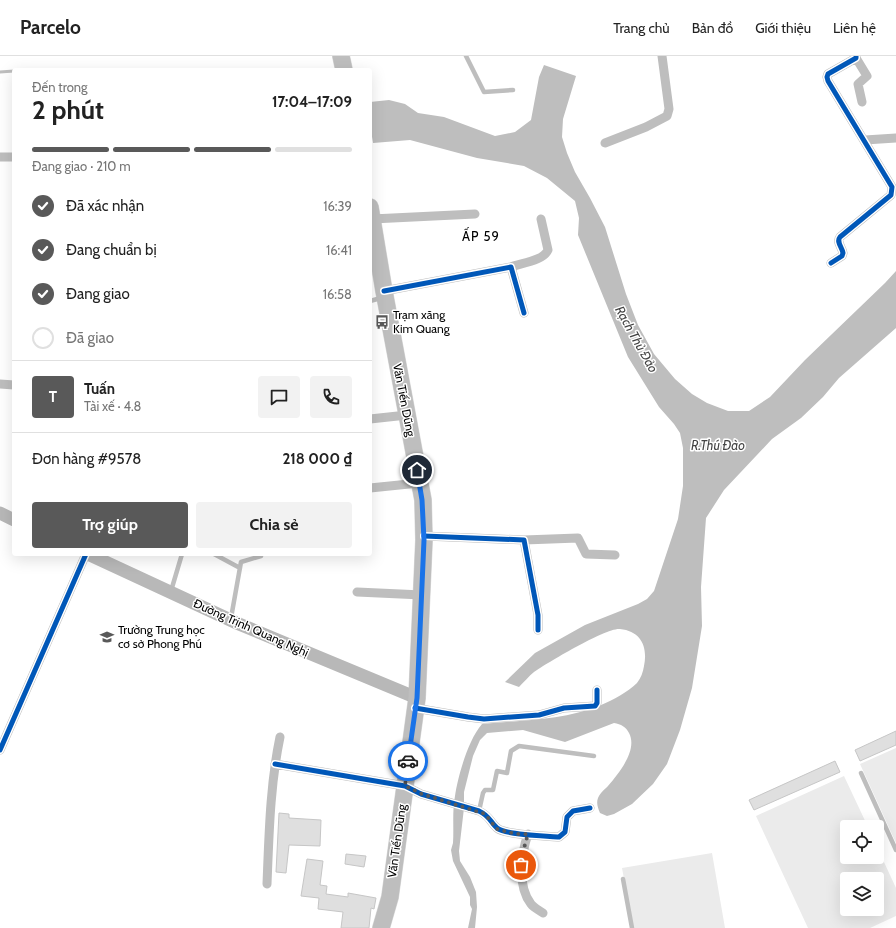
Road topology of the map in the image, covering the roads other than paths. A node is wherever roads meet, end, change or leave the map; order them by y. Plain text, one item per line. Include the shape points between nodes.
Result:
1 (341, 56) edge
2 (466, 56) edge
3 (662, 56) edge
4 (856, 57) edge
5 (344, 68) edge
6 (513, 90) dead end
7 (862, 102) dead end
8 (896, 138) edge
9 (865, 140) junction
10 (605, 143) dead end
11 (0, 157) edge
12 (12, 157) edge
13 (372, 212) edge
14 (475, 214) dead end
15 (541, 219) dead end
16 (372, 221) edge
17 (831, 263) dead end
18 (511, 267) junction
19 (380, 297) edge
20 (524, 313) dead end
21 (0, 384) edge
22 (12, 385) edge
23 (407, 415) junction
24 (372, 419) edge
25 (420, 483) junction
26 (372, 488) edge
27 (0, 513) edge
28 (12, 519) edge
29 (424, 536) junction
30 (524, 540) junction
31 (615, 555) dead end
32 (86, 556) edge
33 (91, 556) edge
34 (181, 556) edge
35 (218, 556) edge
36 (260, 556) dead end
37 (240, 568) junction
38 (170, 592) junction
39 (356, 592) dead end
40 (422, 595) junction
41 (230, 620) junction
42 (538, 630) dead end
43 (597, 690) dead end
44 (416, 703) junction
45 (280, 737) dead end
46 (0, 750) edge
47 (594, 756) dead end
48 (275, 764) junction
49 (861, 773) dead end
50 (405, 786) junction
51 (590, 808) dead end
52 (479, 811) junction
53 (528, 834) junction
54 (896, 850) edge
55 (623, 879) dead end
56 (267, 884) dead end
57 (543, 913) dead end
58 (381, 928) edge
59 (632, 928) edge

1 - 5 highway
2 - 6 lane via 484,92
3 - 10 street via 669,110 667,116
4 - 7 street via 868,76 858,84
4 - 9 street via 827,77
8 - 9 street
9 - 17 street via 892,187 892,192 838,239 843,253
11 - 12 street
13 - 14 street
15 - 18 street via 548,250 546,254
16 - 19 highway, Văn Tiến Dũng
18 - 19 street
18 - 20 street
19 - 23 highway, Văn Tiến Dũng
21 - 22 street
23 - 24 street
23 - 25 highway, Văn Tiến Dũng
25 - 26 street
25 - 29 highway, Văn Tiến Dũng
27 - 28 main road
29 - 30 street
29 - 40 highway, Văn Tiến Dũng
30 - 31 street via 578,538 586,554
30 - 42 street via 538,615
32 - 46 street
33 - 38 main road, Đường Trịnh Quang Nghị
34 - 38 lane
35 - 37 lane
36 - 37 lane via 241,562
37 - 41 lane
38 - 41 main road, Đường Trịnh Quang Nghị
39 - 40 street
40 - 44 highway, Văn Tiến Dũng
41 - 44 main road, Đường Trịnh Quang Nghị
43 - 44 street via 595,706 564,708 539,715 484,718 462,716
44 - 50 highway, Văn Tiến Dũng
45 - 48 street
47 - 52 lane via 519,746 511,751 507,773 497,771 493,790 485,790 483,793
48 - 50 street
48 - 56 street
49 - 54 lane
50 - 52 street via 422,794
50 - 58 highway, Văn Tiến Dũng via 390,898
51 - 53 street via 573,811 567,816 565,832 559,837
52 - 53 street via 485,814 497,829
53 - 57 street via 521,865 523,884 530,903
55 - 59 lane

